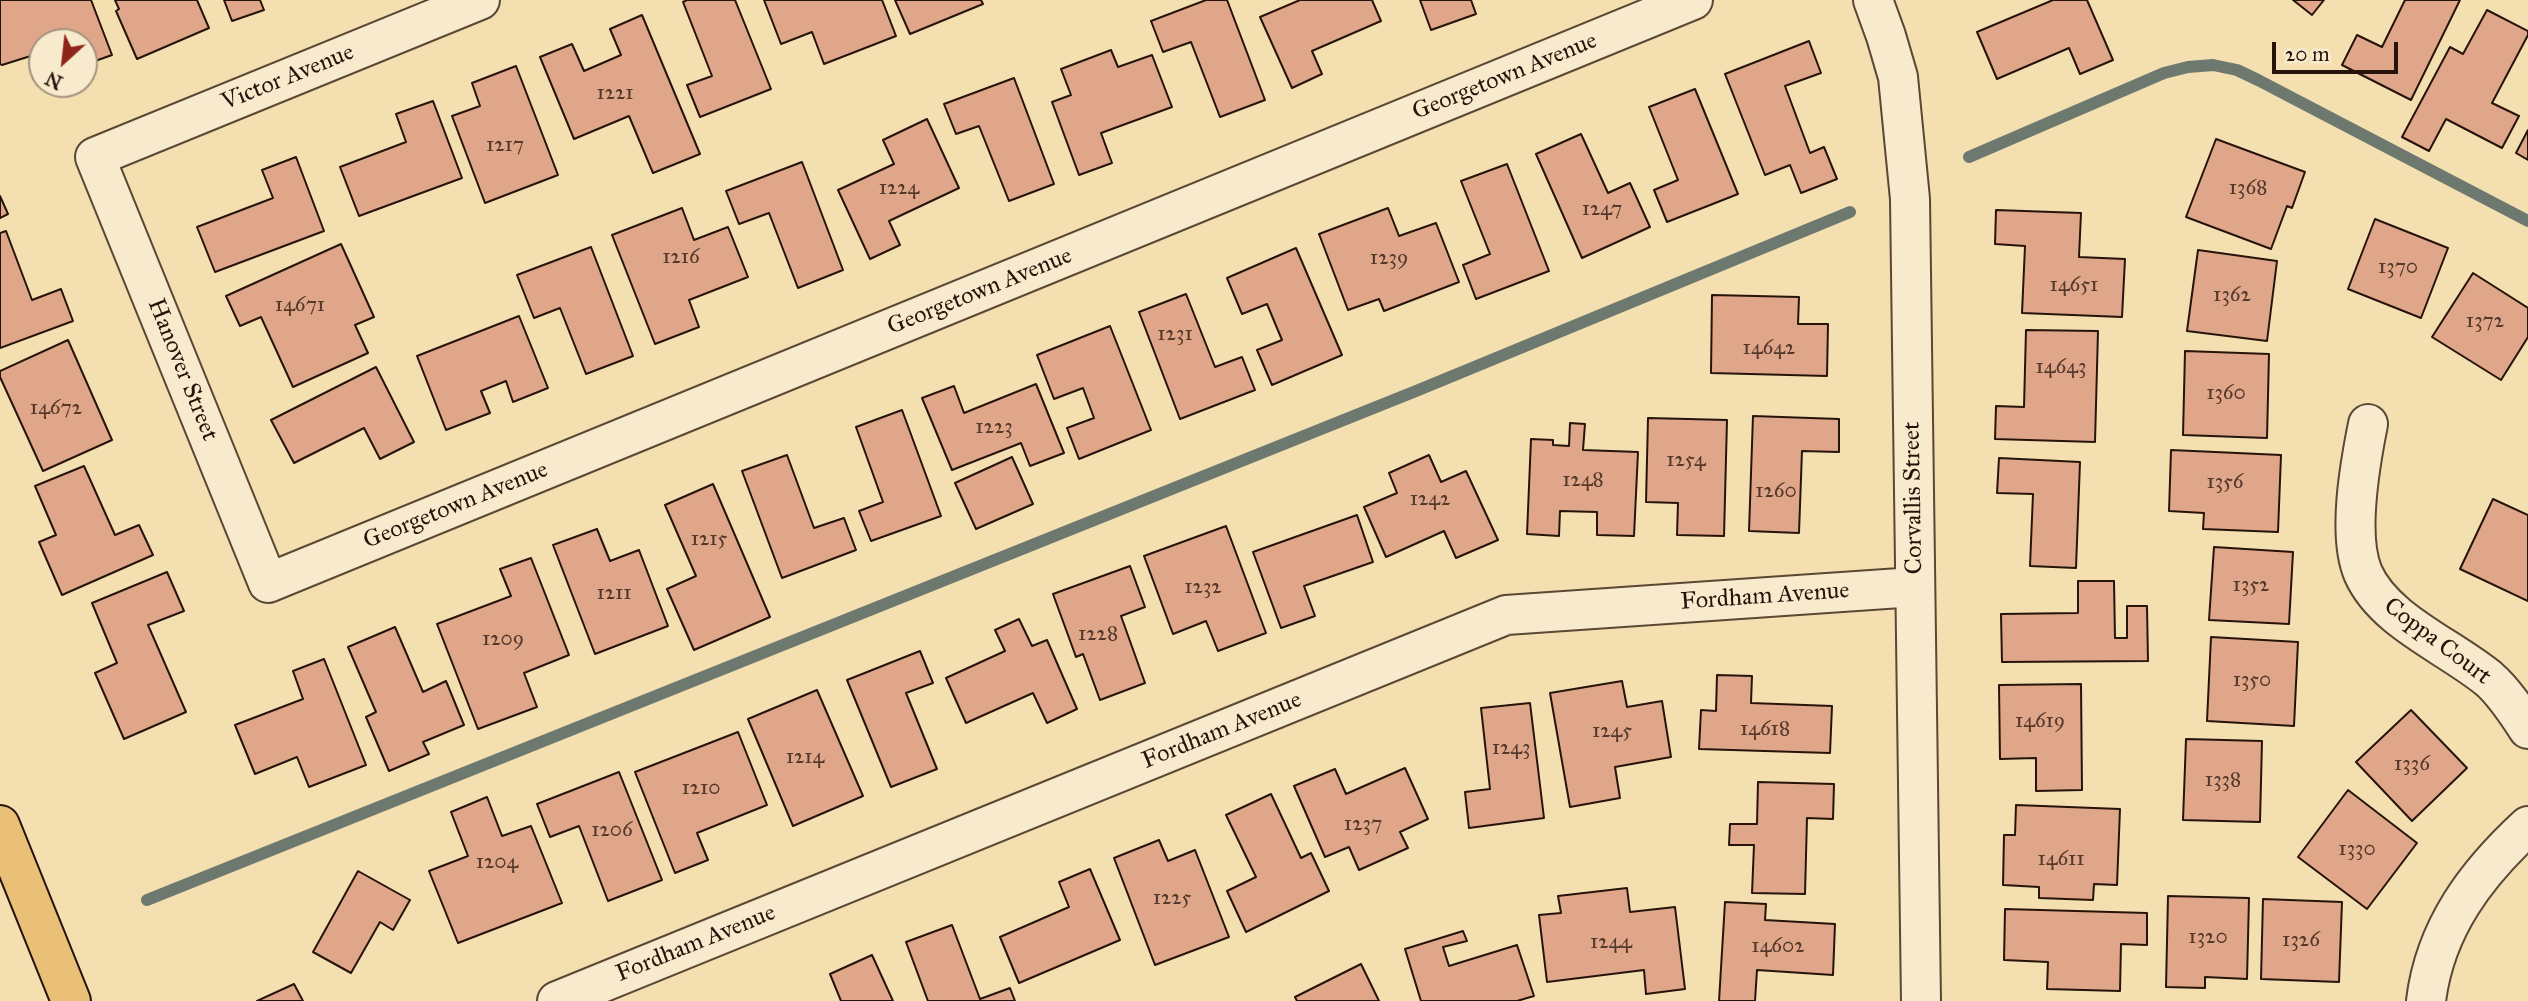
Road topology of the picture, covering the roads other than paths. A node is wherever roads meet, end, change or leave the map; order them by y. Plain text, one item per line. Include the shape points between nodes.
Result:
1 (480, 0) edge
2 (1693, 0) edge
3 (1873, 0) edge
4 (95, 157) joint
5 (2368, 424) dead end
6 (268, 583) joint
7 (1915, 587) junction
8 (2528, 729) edge
9 (0, 825) edge
10 (2528, 826) edge
11 (71, 1001) edge
12 (557, 1001) edge
13 (1921, 1001) edge
14 (2426, 1001) edge

1 - 4 street, Victor Avenue
2 - 6 street, Georgetown Avenue
3 - 7 street, Corvallis Street via 1898,77 1910,200
4 - 6 street, Hanover Street
5 - 8 street, Coppa Court via 2357,512 2362,571 2376,595 2394,612 2491,681
7 - 12 street, Fordham Avenue via 1506,615
7 - 13 street, Corvallis Street
9 - 11 highway
10 - 14 street via 2476,879 2455,913 2437,951

